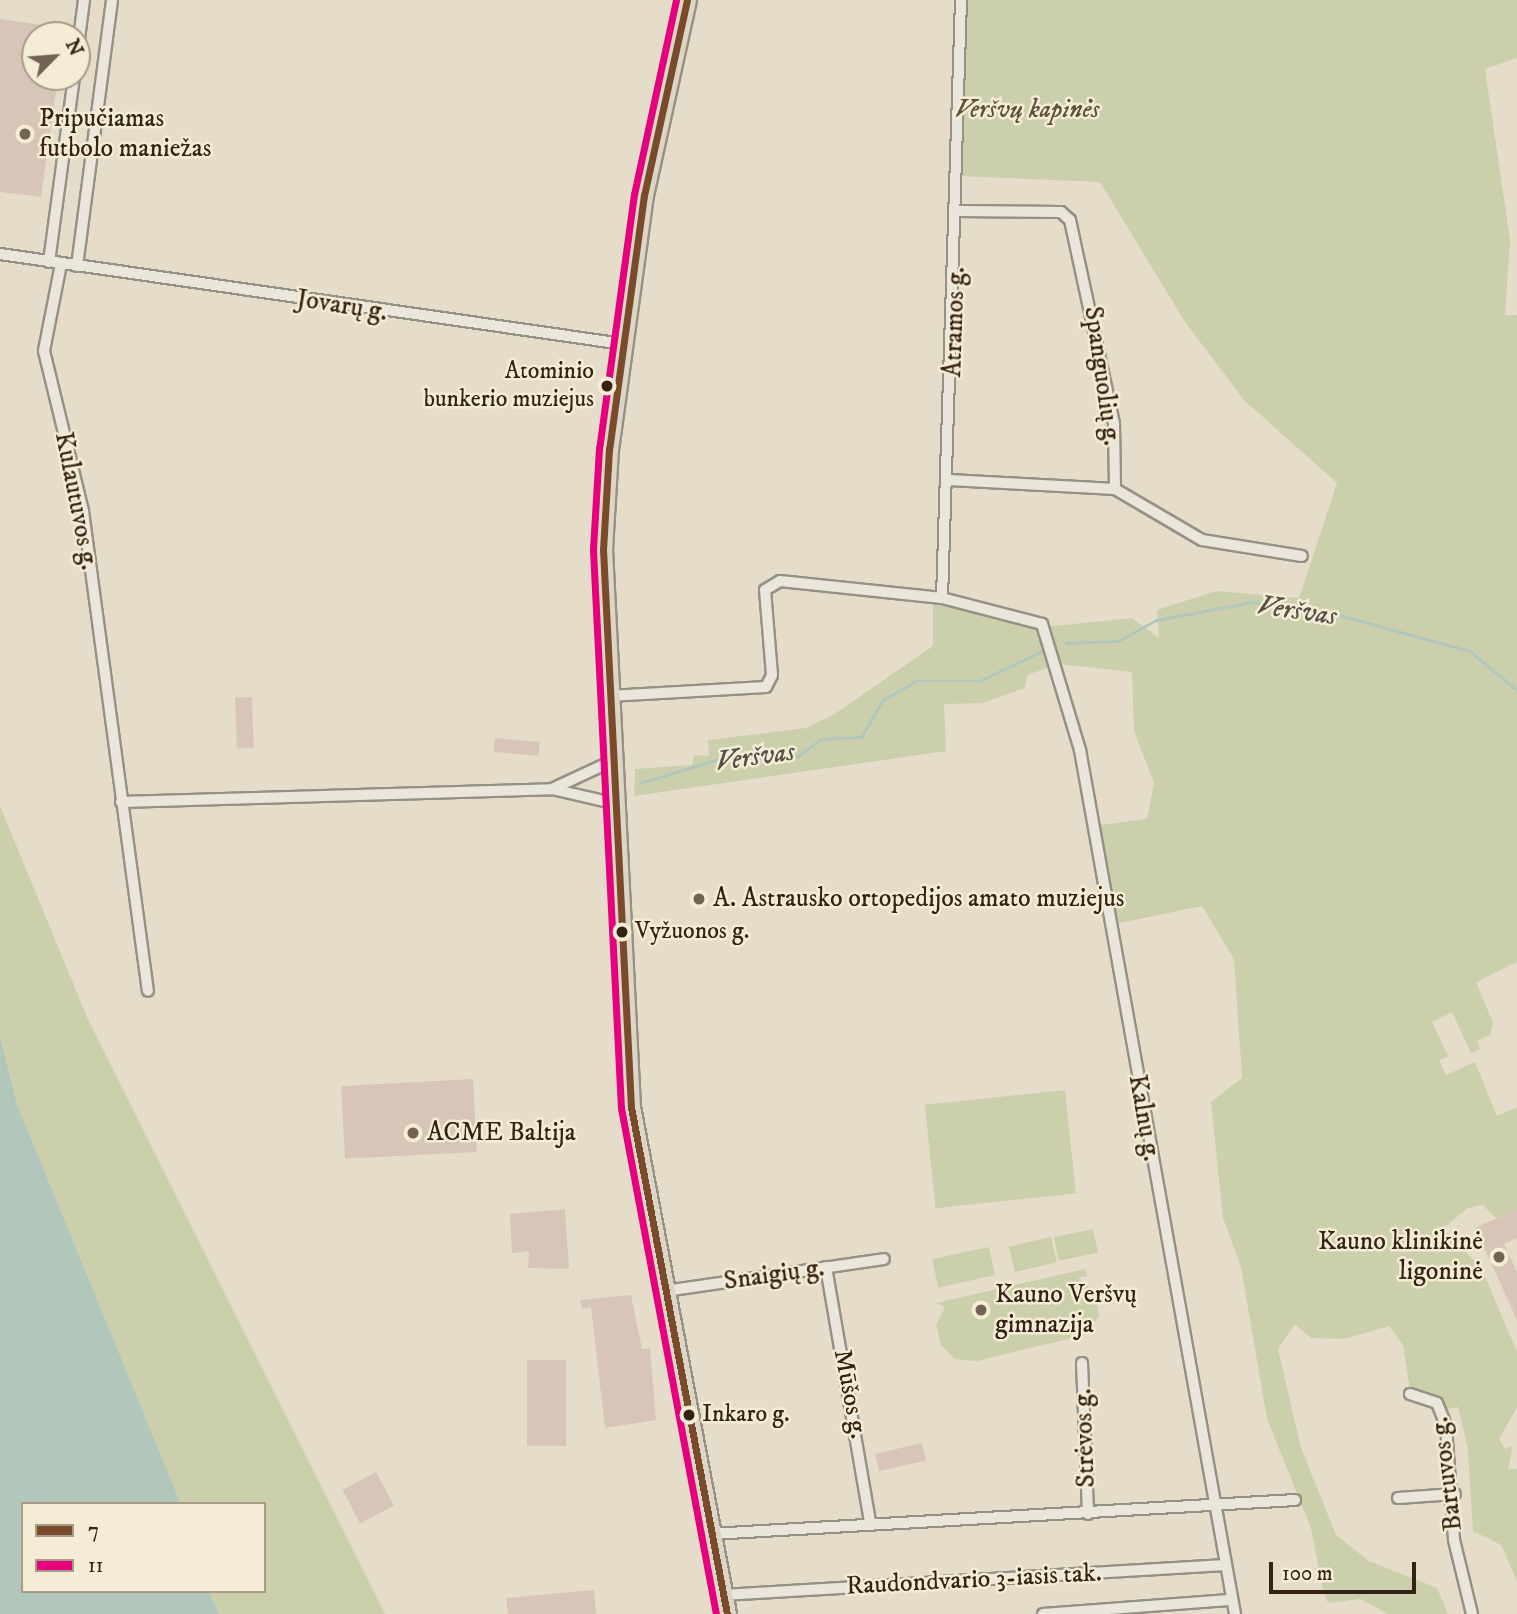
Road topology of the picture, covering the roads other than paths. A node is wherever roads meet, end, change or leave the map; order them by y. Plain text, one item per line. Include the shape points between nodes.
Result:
1 (85, 0) edge
2 (112, 0) edge
3 (687, 0) edge
4 (961, 0) edge
5 (82, 21) edge
6 (72, 91) edge
7 (959, 211) junction
8 (0, 254) edge
9 (49, 262) junction
10 (61, 264) junction
11 (77, 266) junction
12 (623, 344) junction
13 (950, 480) junction
14 (1115, 489) junction
15 (1302, 556) dead end
16 (942, 598) junction
17 (609, 696) junction
18 (612, 761) junction
19 (552, 789) junction
20 (121, 802) junction
21 (613, 803) junction
22 (148, 991) dead end
23 (884, 1259) dead end
24 (826, 1267) junction
25 (665, 1291) junction
26 (1082, 1363) dead end
27 (1410, 1394) dead end
28 (1455, 1494) junction
29 (1398, 1498) dead end
30 (1295, 1500) dead end
31 (1214, 1508) junction
32 (1088, 1514) junction
33 (870, 1521) junction
34 (712, 1534) junction
35 (1225, 1565) junction
36 (723, 1595) junction
37 (1231, 1600) junction
38 (727, 1614) edge
39 (1043, 1614) edge
40 (1235, 1614) edge
41 (1472, 1614) edge

1 - 5 street
2 - 11 street
3 - 12 main road via 644,195
4 - 7 street, Atramos g.
6 - 9 street
7 - 13 street, Atramos g.
7 - 14 street, Spanguolių g. via 1061,212 1070,220 1114,424
8 - 9 street
9 - 10 street
10 - 11 street, Jovarų g.
10 - 20 street, Kulautuvos g. via 44,351 83,511
11 - 12 street, Jovarų g.
12 - 17 main road via 605,491
13 - 14 street
13 - 16 street, Atramos g.
14 - 15 street via 1202,540
16 - 17 street via 773,583 765,590 772,676 766,687
16 - 31 street, Kalnų g. via 1042,624 1080,750
17 - 18 main road
18 - 19 street
18 - 21 main road
19 - 20 street
19 - 21 street
20 - 22 street, Kulautuvos g.
21 - 25 main road via 626,1062
23 - 24 street, Snaigių g.
24 - 25 street, Snaigių g.
24 - 33 street, Mūšos g.
25 - 34 main road
26 - 32 street, Strėvos g.
27 - 28 street, Bartuvos g. via 1441,1409
28 - 29 street
28 - 41 street, Bartuvos g. via 1454,1540
30 - 31 street
31 - 32 street
31 - 35 street, Kalnų g.
32 - 33 street
33 - 34 street
34 - 36 main road
35 - 36 street, Raudondvario 3-iasis tak.
35 - 37 street, Kalnų g.
36 - 38 main road
37 - 39 street
37 - 40 street, Kalnų g.

